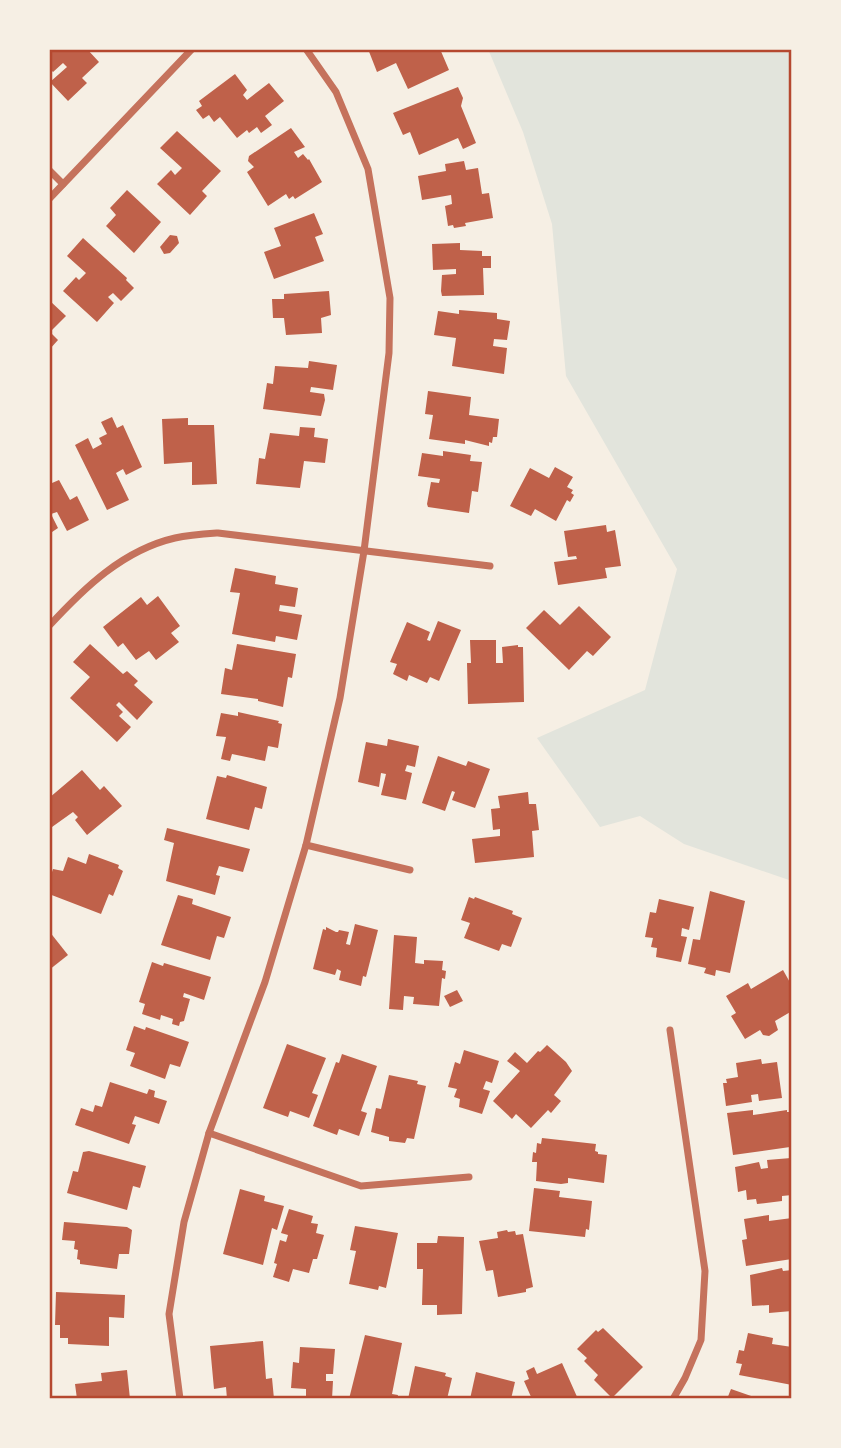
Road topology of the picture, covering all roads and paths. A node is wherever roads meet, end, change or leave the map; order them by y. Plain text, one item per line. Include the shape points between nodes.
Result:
1 (192, 49) edge
2 (306, 49) edge
3 (49, 170) edge
4 (63, 184) junction
5 (49, 199) edge
6 (364, 551) junction
7 (490, 566) dead end
8 (49, 626) edge
9 (306, 845) junction
10 (410, 870) dead end
11 (670, 1030) dead end
12 (209, 1133) junction
13 (469, 1177) dead end
14 (180, 1399) edge
15 (673, 1399) edge

1 - 4 street
2 - 6 street via 336,92 368,169 390,298 389,353
3 - 4 street
4 - 5 street
6 - 7 street
6 - 8 street via 218,533 174,538 134,552 83,589
6 - 9 street via 340,698
9 - 10 street
9 - 12 street via 265,982
11 - 15 street via 705,1272 701,1340
12 - 13 street via 361,1186
12 - 14 street via 184,1222 169,1314

